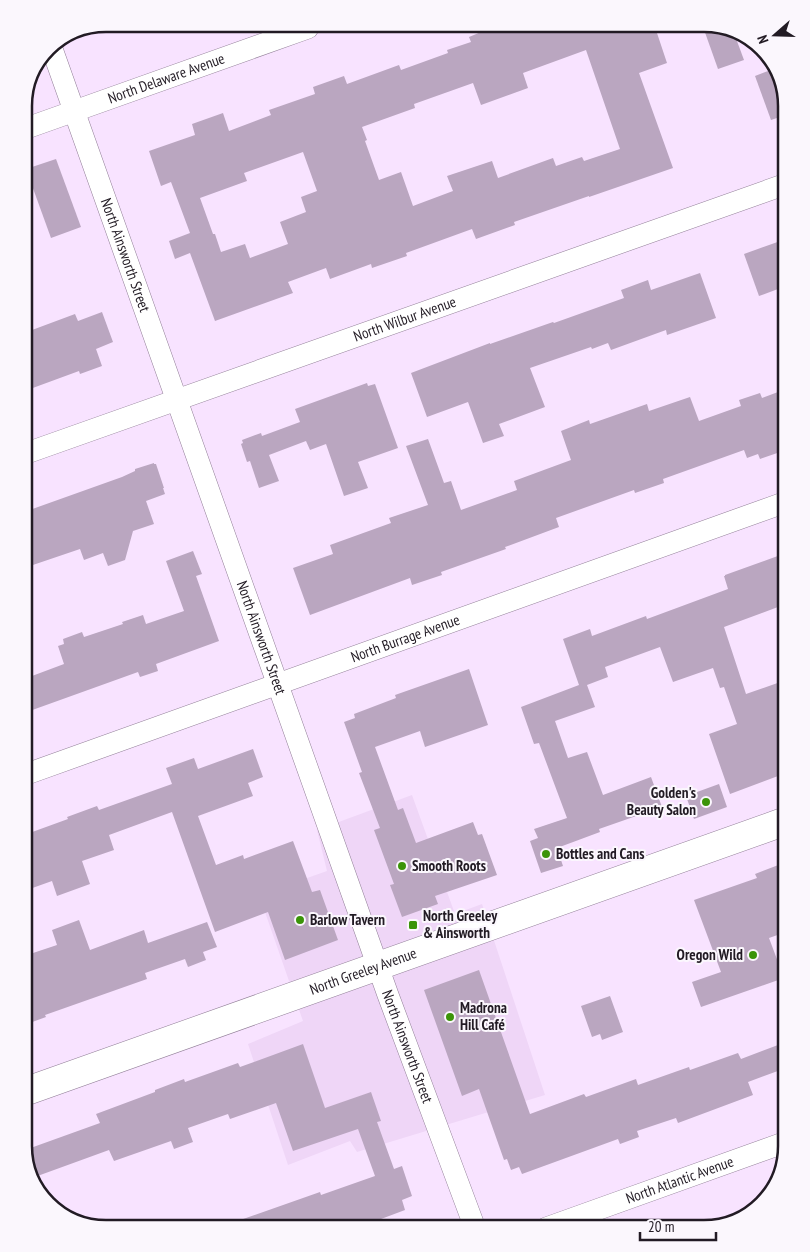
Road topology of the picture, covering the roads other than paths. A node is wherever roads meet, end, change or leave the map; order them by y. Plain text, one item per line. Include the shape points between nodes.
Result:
1 (296, 32) edge
2 (54, 55) edge
3 (73, 111) junction
4 (33, 126) edge
5 (778, 187) edge
6 (177, 400) junction
7 (33, 451) edge
8 (778, 505) edge
9 (277, 683) junction
10 (32, 772) edge
11 (778, 824) edge
12 (378, 966) junction
13 (32, 1089) edge
14 (778, 1145) edge
15 (472, 1220) edge
16 (569, 1220) edge

1 - 3 street, North Delaware Avenue
2 - 3 street, North Ainsworth Street
3 - 4 street, North Delaware Avenue
3 - 6 street, North Ainsworth Street
5 - 6 street, North Wilbur Avenue
6 - 7 street, North Wilbur Avenue
6 - 9 street, North Ainsworth Street
8 - 9 street, North Burrage Avenue
9 - 10 street, North Burrage Avenue
9 - 12 street, North Ainsworth Street
11 - 12 main road, North Greeley Avenue
12 - 13 main road, North Greeley Avenue
12 - 15 street, North Ainsworth Street
14 - 16 street, North Atlantic Avenue

